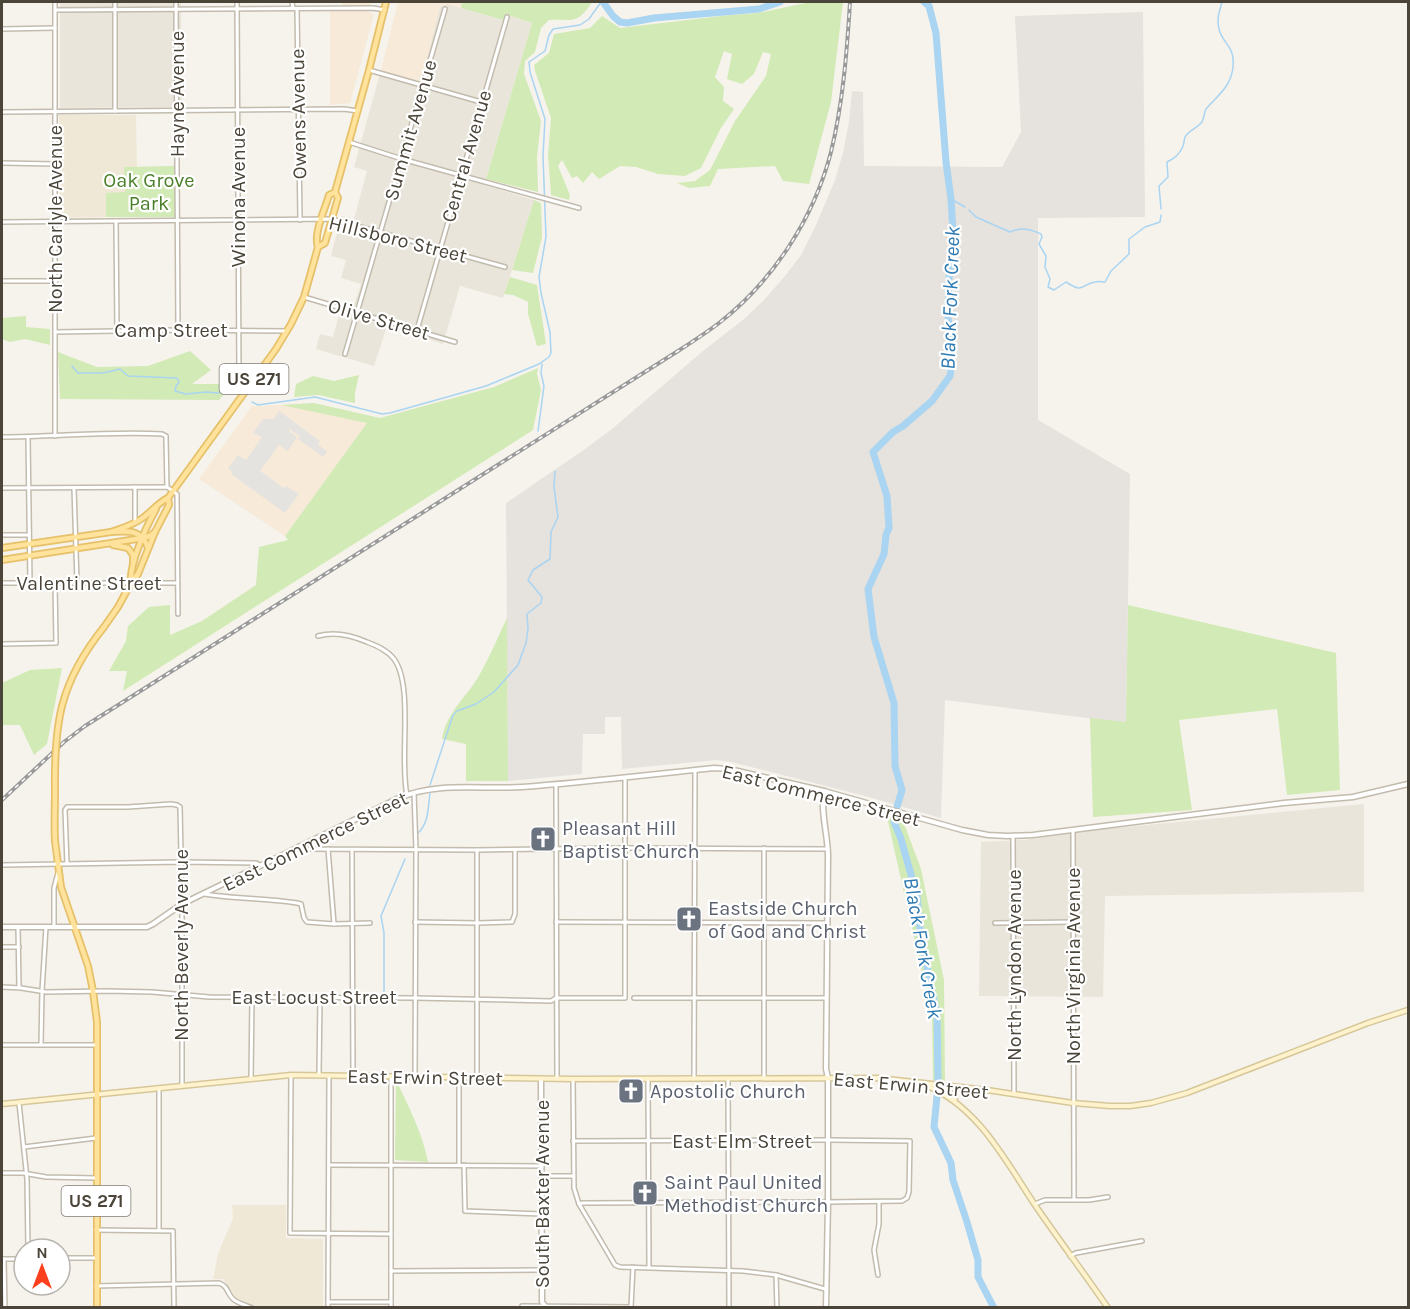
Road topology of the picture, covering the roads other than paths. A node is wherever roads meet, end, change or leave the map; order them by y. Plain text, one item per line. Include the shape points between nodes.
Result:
1 (55, 2) edge
2 (115, 2) edge
3 (176, 2) edge
4 (237, 2) edge
5 (292, 2) edge
6 (386, 2) edge
7 (238, 8) junction
8 (295, 8) junction
9 (176, 9) junction
10 (445, 9) dead end
11 (55, 10) junction
12 (115, 10) junction
13 (385, 10) junction
14 (507, 17) dead end
15 (55, 28) junction
16 (2, 29) edge
17 (369, 70) junction
18 (422, 85) junction
19 (481, 102) junction
20 (298, 109) junction
21 (177, 110) junction
22 (237, 110) junction
23 (116, 111) junction
24 (358, 111) junction
25 (2, 112) edge
26 (55, 112) junction
27 (349, 142) junction
28 (402, 159) junction
29 (3, 163) dead end
30 (56, 164) junction
31 (461, 175) junction
32 (335, 192) junction
33 (579, 208) dead end
34 (332, 219) junction
35 (238, 220) junction
36 (300, 220) junction
37 (322, 220) junction
38 (116, 221) junction
39 (177, 221) junction
40 (2, 222) edge
41 (55, 222) junction
42 (381, 232) junction
43 (318, 247) junction
44 (439, 248) junction
45 (505, 267) dead end
46 (2, 281) edge
47 (56, 281) junction
48 (304, 297) junction
49 (357, 313) junction
50 (117, 330) junction
51 (178, 330) junction
52 (239, 330) junction
53 (417, 330) junction
54 (287, 331) junction
55 (55, 332) junction
56 (455, 342) dead end
57 (345, 354) dead end
58 (243, 393) junction
59 (55, 436) junction
60 (2, 437) edge
61 (28, 437) junction
62 (74, 487) junction
63 (135, 487) junction
64 (167, 487) junction
65 (2, 488) edge
66 (28, 488) junction
67 (173, 492) junction
68 (168, 498) junction
69 (159, 504) junction
70 (135, 523) junction
71 (111, 532) junction
72 (155, 532) junction
73 (2, 535) edge
74 (29, 535) junction
75 (75, 537) junction
76 (143, 538) junction
77 (29, 544) junction
78 (105, 544) junction
79 (2, 548) edge
80 (148, 548) junction
81 (76, 549) junction
82 (30, 556) junction
83 (2, 560) edge
84 (133, 567) junction
85 (30, 582) junction
86 (55, 582) junction
87 (76, 582) junction
88 (2, 583) edge
89 (131, 583) junction
90 (177, 583) junction
91 (178, 614) dead end
92 (318, 636) dead end
93 (2, 644) edge
94 (695, 770) junction
95 (625, 776) junction
96 (556, 784) junction
97 (1408, 784) edge
98 (824, 791) junction
99 (414, 793) junction
100 (407, 795) junction
101 (1073, 830) junction
102 (1013, 836) junction
103 (299, 846) junction
104 (626, 848) junction
105 (695, 848) junction
106 (764, 848) junction
107 (328, 849) junction
108 (352, 849) junction
109 (556, 849) junction
110 (828, 849) junction
111 (416, 850) junction
112 (477, 850) junction
113 (515, 850) junction
114 (181, 862) junction
115 (58, 864) junction
116 (67, 864) junction
117 (2, 865) edge
118 (262, 866) junction
119 (58, 871) junction
120 (204, 894) junction
121 (182, 904) junction
122 (415, 922) junction
123 (556, 922) junction
124 (995, 922) dead end
125 (1014, 922) junction
126 (1073, 922) junction
127 (370, 923) dead end
128 (478, 923) junction
129 (626, 923) junction
130 (695, 923) junction
131 (765, 923) junction
132 (828, 923) junction
133 (334, 924) junction
134 (353, 924) junction
135 (2, 927) edge
136 (18, 927) junction
137 (46, 927) junction
138 (54, 927) junction
139 (74, 927) junction
140 (2, 947) edge
141 (19, 947) junction
142 (2, 987) edge
143 (19, 987) junction
144 (93, 991) junction
145 (42, 992) junction
146 (182, 995) junction
147 (252, 997) junction
148 (320, 997) junction
149 (353, 998) junction
150 (415, 998) junction
151 (556, 998) junction
152 (634, 998) dead end
153 (764, 998) junction
154 (826, 998) junction
155 (477, 999) junction
156 (694, 999) junction
157 (1408, 1010) edge
158 (2, 1045) edge
159 (41, 1045) junction
160 (97, 1045) junction
161 (291, 1075) junction
162 (319, 1075) junction
163 (329, 1076) junction
164 (353, 1076) junction
165 (391, 1076) junction
166 (415, 1076) junction
167 (459, 1078) junction
168 (477, 1078) junction
169 (694, 1078) junction
170 (764, 1078) junction
171 (828, 1078) junction
172 (251, 1079) junction
173 (541, 1079) junction
174 (557, 1079) junction
175 (573, 1079) junction
176 (648, 1079) junction
177 (728, 1079) junction
178 (918, 1083) junction
179 (182, 1086) junction
180 (159, 1088) junction
181 (959, 1088) junction
182 (97, 1094) junction
183 (1014, 1094) junction
184 (955, 1102) junction
185 (18, 1103) junction
186 (1073, 1103) junction
187 (2, 1104) edge
188 (97, 1138) junction
189 (829, 1140) junction
190 (573, 1141) junction
191 (648, 1141) junction
192 (729, 1141) junction
193 (24, 1147) junction
194 (329, 1165) junction
195 (390, 1165) junction
196 (461, 1165) junction
197 (542, 1166) junction
198 (2, 1173) edge
199 (27, 1173) junction
200 (542, 1176) junction
201 (573, 1176) junction
202 (96, 1178) junction
203 (1108, 1197) dead end
204 (1074, 1200) junction
205 (649, 1202) junction
206 (729, 1202) junction
207 (828, 1202) junction
208 (879, 1202) junction
209 (579, 1204) junction
210 (1035, 1204) junction
211 (541, 1214) junction
212 (96, 1230) junction
213 (159, 1230) junction
214 (328, 1233) junction
215 (391, 1234) junction
216 (28, 1237) edge
217 (1142, 1241) dead end
218 (1070, 1256) junction
219 (72, 1258) edge
220 (96, 1258) junction
221 (3, 1259) edge
222 (633, 1267) junction
223 (649, 1267) junction
224 (541, 1270) junction
225 (729, 1270) junction
226 (391, 1271) junction
227 (776, 1275) junction
228 (878, 1275) dead end
229 (174, 1285) junction
230 (96, 1286) junction
231 (825, 1289) junction
232 (328, 1302) junction
233 (390, 1302) junction
234 (522, 1306) dead end
235 (546, 1307) edge
236 (631, 1307) edge
237 (5, 1308) edge
238 (97, 1308) edge
239 (174, 1308) edge
240 (252, 1308) edge
241 (328, 1308) edge
242 (391, 1308) edge
243 (729, 1308) edge
244 (777, 1308) edge
245 (826, 1308) edge
246 (1108, 1308) edge

1 - 11 street, North Carlyle Avenue
2 - 12 street
3 - 9 street, Hayne Avenue
4 - 7 street, Winona Avenue
5 - 8 street, Owens Avenue
6 - 13 main road, US 271
7 - 8 street
7 - 9 street
7 - 22 street, Winona Avenue
8 - 13 street
8 - 20 street, Owens Avenue
9 - 12 street
9 - 21 street, Hayne Avenue
10 - 18 street, Summit Avenue
11 - 12 street
11 - 15 street, North Carlyle Avenue
12 - 23 street
13 - 17 main road, US 271
14 - 19 street, Central Avenue
15 - 16 street
15 - 26 street, North Carlyle Avenue
17 - 18 street
17 - 24 main road, US 271
18 - 19 street
18 - 28 street, Summit Avenue
19 - 31 street, Central Avenue
20 - 22 street
20 - 24 street
20 - 36 street, Owens Avenue
21 - 22 street
21 - 23 street
21 - 39 street, Hayne Avenue
22 - 35 street, Winona Avenue
23 - 26 street
24 - 27 main road, US 271
25 - 26 street
26 - 30 street, North Carlyle Avenue
27 - 28 street
27 - 32 main road, US 271
28 - 31 street
28 - 42 street, Summit Avenue
29 - 30 street
30 - 41 street, North Carlyle Avenue
31 - 33 street
31 - 44 street, Central Avenue
32 - 34 main road, US 271 via 338,198
32 - 37 main road, US 271 via 329,195
34 - 37 street, Hillsboro Street
34 - 42 street, Hillsboro Street
34 - 43 main road, US 271 via 325,243
35 - 36 street, Hillsboro Street
35 - 39 street, Hillsboro Street
35 - 52 street, Winona Avenue
36 - 37 street, Hillsboro Street
37 - 43 main road, US 271 via 315,240
38 - 39 street, Hillsboro Street
38 - 41 street, Hillsboro Street
38 - 50 street
39 - 51 street, Hayne Avenue
40 - 41 street, Hillsboro Street
41 - 47 street, North Carlyle Avenue
42 - 44 street, Hillsboro Street
42 - 49 street, Summit Avenue
43 - 48 main road, US 271
44 - 45 street, Hillsboro Street
44 - 53 street, Central Avenue
46 - 47 street
47 - 55 street, North Carlyle Avenue
48 - 49 street, Olive Street
48 - 54 main road, US 271
49 - 53 street, Olive Street
49 - 57 street, Summit Avenue
50 - 51 street, Camp Street
50 - 55 street, Camp Street
51 - 52 street, Camp Street
52 - 54 street, Camp Street
52 - 58 street, Winona Avenue
53 - 56 street, Olive Street
54 - 58 main road, US 271
55 - 59 street, North Carlyle Avenue
58 - 67 main road, US 271
59 - 61 street
59 - 64 street via 165,435
60 - 61 street
61 - 66 street
62 - 63 street
62 - 66 street
62 - 75 street
63 - 64 street
63 - 70 street
64 - 67 street
65 - 66 street
66 - 74 street
67 - 68 main road, US 271
67 - 90 street via 177,494
68 - 69 main road, US 271
68 - 72 main road, US 271 via 169,506
69 - 70 main road
69 - 76 main road, US 271
70 - 71 main road
71 - 75 main road
71 - 76 main road via 132,531
72 - 76 main road
72 - 80 main road, US 271
73 - 74 street
74 - 77 street
75 - 77 main road
75 - 81 street
76 - 78 main road
76 - 80 main road
76 - 84 main road, US 271
77 - 79 main road
77 - 82 street
78 - 81 main road
78 - 84 main road via 128,548 133,555
80 - 89 main road, US 271
81 - 82 main road
81 - 87 street
82 - 83 main road
82 - 85 street
84 - 89 main road, US 271
85 - 86 street, Valentine Street
85 - 88 street, Valentine Street
86 - 87 street, Valentine Street
86 - 93 street via 56,643
87 - 89 street, Valentine Street
89 - 90 street, Valentine Street
89 - 115 main road, US 271, bridge via 78,666 59,715 54,754
90 - 91 street
92 - 100 street via 335,633 357,638 389,653 396,663 404,700
94 - 95 street, East Commerce Street
94 - 98 street, East Commerce Street via 729,769
94 - 105 street
95 - 96 street, East Commerce Street
95 - 104 street
96 - 99 street, East Commerce Street via 437,788
96 - 109 street
97 - 101 street, East Commerce Street via 1353,797
98 - 102 street, East Commerce Street via 968,832
98 - 110 street
99 - 100 street, East Commerce Street
99 - 111 street
100 - 103 street, East Commerce Street
101 - 102 street, East Commerce Street
101 - 126 street, North Virginia Avenue
102 - 125 street, North Lyndon Avenue
103 - 107 street
103 - 118 street, East Commerce Street
104 - 105 street
104 - 109 street
104 - 129 street
105 - 106 street
105 - 130 street
106 - 110 street
106 - 131 street
107 - 108 street
107 - 133 street
108 - 111 street
108 - 134 street
109 - 113 street
109 - 123 street
110 - 132 street
111 - 112 street
111 - 122 street
112 - 113 street
112 - 128 street
113 - 128 street via 512,922
114 - 116 street
114 - 116 street, North Beverly Avenue via 181,810 171,804 66,808
114 - 118 street
114 - 121 street, North Beverly Avenue
115 - 116 street
115 - 117 street
115 - 119 main road, US 271
118 - 120 street, East Commerce Street
119 - 138 street
119 - 139 main road, US 271
120 - 121 street, East Commerce Street
120 - 133 street via 297,903 301,904 307,922
121 - 139 street, East Commerce Street via 147,927
121 - 146 street, North Beverly Avenue
122 - 128 street
122 - 150 street
123 - 129 street
123 - 151 street
124 - 125 street
125 - 126 street
125 - 183 street, North Lyndon Avenue
126 - 186 street, North Virginia Avenue
127 - 134 street
128 - 155 street
129 - 130 street
129 - 151 street, East Locust Street via 626,998
130 - 131 street
130 - 156 street
131 - 132 street
131 - 153 street
132 - 154 street
133 - 134 street
134 - 149 street
135 - 136 street, East Commerce Street
136 - 137 street, East Commerce Street
136 - 141 street
137 - 138 street, East Commerce Street
137 - 145 street
138 - 139 street, East Commerce Street
139 - 144 main road, US 271
140 - 141 street
141 - 143 street
142 - 143 street, East Locust Street
143 - 145 street, East Locust Street
144 - 145 street, East Locust Street
144 - 146 street, East Locust Street
144 - 160 main road, US 271
145 - 159 street
146 - 147 street, East Locust Street
146 - 179 street, North Beverly Avenue
147 - 148 street, East Locust Street
147 - 172 street
148 - 149 street, East Locust Street
148 - 162 street
149 - 150 street, East Locust Street
149 - 164 street
150 - 155 street, East Locust Street
150 - 166 street
151 - 155 street, East Locust Street via 551,1002
151 - 174 street
152 - 156 street
153 - 154 street
153 - 156 street
153 - 170 street
154 - 171 street
155 - 168 street
156 - 169 street
157 - 186 main road, East Erwin Street via 1169,1099 1120,1106
158 - 159 street
159 - 160 street
160 - 182 main road, US 271
161 - 162 main road, East Erwin Street
161 - 172 main road, East Erwin Street
161 - 214 street via 290,1233
162 - 163 main road, East Erwin Street
163 - 164 main road, East Erwin Street
163 - 194 street
164 - 165 main road, East Erwin Street
165 - 166 main road, East Erwin Street
165 - 195 street
166 - 167 main road, East Erwin Street
167 - 168 main road, East Erwin Street
167 - 196 street
168 - 173 main road, East Erwin Street
169 - 176 main road, East Erwin Street
169 - 177 main road, East Erwin Street
170 - 171 main road, East Erwin Street
170 - 177 main road, East Erwin Street
171 - 178 main road, East Erwin Street
171 - 189 street
172 - 179 main road, East Erwin Street
173 - 174 main road, East Erwin Street
173 - 197 street, South Baxter Avenue
174 - 175 main road, East Erwin Street
175 - 176 main road, East Erwin Street
175 - 190 street
176 - 191 street
177 - 192 street
178 - 181 main road, East Erwin Street
178 - 184 main road
179 - 180 main road, East Erwin Street
180 - 182 main road, East Erwin Street
180 - 213 street
181 - 183 main road, East Erwin Street
181 - 184 main road via 954,1094
182 - 185 main road, East Erwin Street
182 - 188 main road, US 271
183 - 186 main road, East Erwin Street
184 - 210 main road via 984,1130
185 - 187 main road, East Erwin Street
185 - 193 street
186 - 204 street, North Virginia Avenue
188 - 193 street
188 - 202 main road, US 271
189 - 192 street, East Elm Street
189 - 207 street
189 - 208 street, East Elm Street via 910,1141 908,1196 904,1200
190 - 191 street, East Elm Street
190 - 201 street
191 - 192 street, East Elm Street
191 - 205 street
192 - 206 street
193 - 199 street
194 - 195 street
194 - 214 street
195 - 196 street
195 - 215 street
196 - 197 street
196 - 211 street via 465,1211
197 - 200 street, South Baxter Avenue
198 - 199 street
199 - 202 street
199 - 216 street
200 - 201 street
200 - 211 street, South Baxter Avenue
201 - 209 street
202 - 212 main road, US 271
203 - 204 street
204 - 210 street
205 - 206 street
205 - 209 street
205 - 223 street
206 - 207 street
206 - 225 street
207 - 208 street
207 - 231 street
208 - 228 street via 874,1250
209 - 222 street via 615,1265
210 - 218 main road
211 - 224 street, South Baxter Avenue
212 - 213 street
212 - 220 main road, US 271
213 - 229 street via 173,1231
214 - 215 street
214 - 232 street
215 - 226 street
217 - 218 street
218 - 246 main road
219 - 220 street
220 - 230 main road, US 271
221 - 237 street
222 - 223 street
222 - 236 street
223 - 225 street
224 - 226 street
224 - 235 street, South Baxter Avenue via 542,1300
225 - 227 street
225 - 243 street
226 - 233 street
227 - 231 street
227 - 244 street
229 - 230 street
229 - 239 street
229 - 240 street via 222,1284 232,1298
230 - 238 main road, US 271
231 - 245 street
232 - 233 street
232 - 241 street
233 - 242 street
234 - 235 street
235 - 236 street

